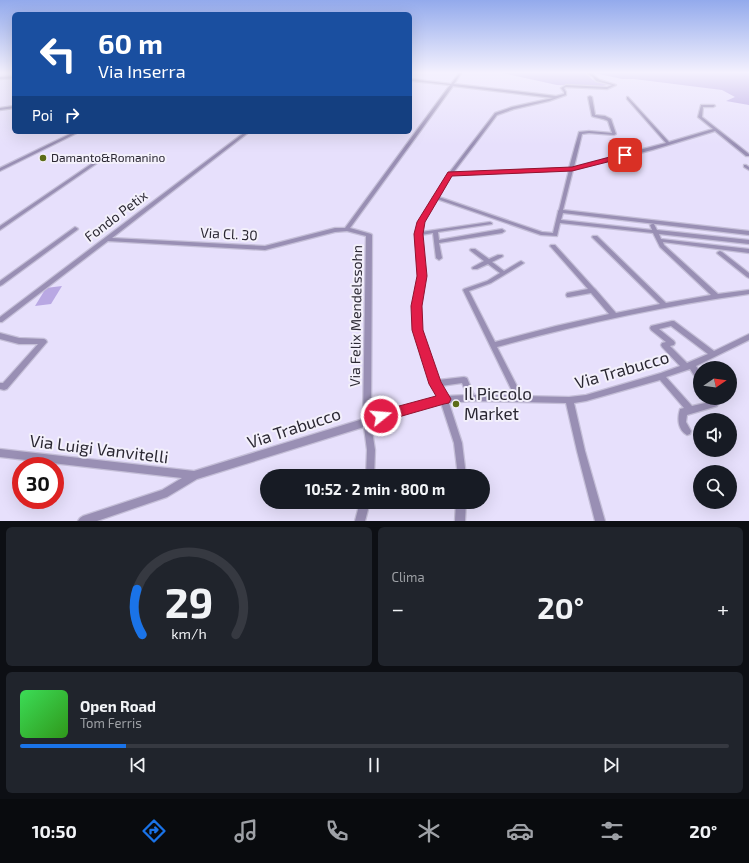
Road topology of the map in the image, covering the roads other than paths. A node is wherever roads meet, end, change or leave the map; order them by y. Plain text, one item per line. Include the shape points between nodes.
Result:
1 (444, 96) edge
2 (552, 96) edge
3 (558, 97) joint
4 (590, 97) dead end
5 (628, 98) dead end
6 (713, 106) dead end
7 (12, 107) edge
8 (0, 109) edge
9 (715, 130) junction
10 (73, 134) edge
11 (244, 134) edge
12 (668, 143) junction
13 (749, 155) edge
14 (104, 157) dead end
15 (745, 166) dead end
16 (572, 169) junction
17 (749, 169) edge
18 (0, 170) edge
19 (450, 174) junction
20 (435, 197) junction
21 (560, 212) junction
22 (558, 221) junction
23 (490, 223) dead end
24 (652, 225) dead end
25 (469, 226) junction
26 (0, 228) edge
27 (75, 229) dead end
28 (347, 229) junction
29 (435, 231) junction
30 (502, 232) dead end
31 (655, 232) junction
32 (749, 233) edge
33 (418, 234) junction
34 (476, 236) junction
35 (595, 237) dead end
36 (107, 238) junction
37 (659, 240) junction
38 (437, 242) junction
39 (749, 242) edge
40 (553, 246) dead end
41 (473, 250) dead end
42 (749, 252) edge
43 (720, 253) dead end
44 (500, 256) dead end
45 (440, 258) dead end
46 (488, 262) junction
47 (521, 263) dead end
48 (475, 268) dead end
49 (503, 273) junction
50 (749, 276) edge
51 (0, 284) edge
52 (593, 290) junction
53 (749, 292) edge
54 (569, 294) dead end
55 (716, 296) junction
56 (664, 305) junction
57 (614, 315) junction
58 (0, 320) edge
59 (0, 336) edge
60 (748, 339) edge
61 (493, 345) junction
62 (713, 354) junction
63 (688, 366) junction
64 (693, 371) edge
65 (661, 376) junction
66 (436, 384) junction
67 (0, 386) edge
68 (472, 398) junction
69 (519, 398) junction
70 (444, 399) junction
71 (569, 400) junction
72 (709, 405) edge
73 (689, 409) junction
74 (367, 421) junction
75 (687, 432) dead end
76 (0, 453) edge
77 (370, 469) edge
78 (461, 469) edge
79 (195, 475) junction
80 (363, 509) edge
81 (461, 509) edge
82 (83, 521) edge
83 (360, 521) edge
84 (460, 521) edge
85 (600, 521) edge

1 - 28 street
2 - 3 street
3 - 19 street via 496,114
4 - 16 street via 594,116 610,120 614,134 580,133
5 - 12 street
6 - 9 street via 702,106 700,117
7 - 8 street
9 - 12 street
9 - 13 street
10 - 18 street
11 - 36 street, Fondo Petix
12 - 16 street
14 - 26 street
15 - 17 street
16 - 19 street
16 - 21 street
19 - 20 street
20 - 22 street via 541,233 555,235
20 - 33 street via 421,222
21 - 22 street
21 - 32 street
22 - 31 street
23 - 25 street
24 - 31 street
25 - 29 street
25 - 34 street
27 - 51 street
28 - 36 street, Via Cl. 30 via 265,248
28 - 74 street, Via Felix Mendelssohn via 369,235
29 - 33 street
29 - 38 street
30 - 34 street
31 - 37 street
31 - 39 street
33 - 66 street via 422,276 416,306 418,330
34 - 38 street
35 - 56 street
36 - 58 street, Fondo Petix
37 - 42 street
37 - 55 street via 662,246
38 - 45 street
40 - 52 street
41 - 46 street
43 - 50 street
44 - 46 street
46 - 48 street
46 - 49 street
47 - 49 street
49 - 61 street via 466,290
52 - 54 street
52 - 57 street
53 - 55 street
55 - 56 street
56 - 57 street
57 - 61 street
59 - 67 street via 19,341 44,342 4,387
60 - 62 street, Via Trabucco
61 - 69 street
62 - 63 street, Via Trabucco
62 - 63 street via 672,323 654,328 672,343 664,346
63 - 64 street
63 - 65 street, Via Trabucco
65 - 71 street, Via Trabucco via 586,398
65 - 73 street
66 - 68 street via 464,380
66 - 70 street
68 - 69 street, Via Trabucco
68 - 70 street, Via Trabucco
69 - 71 street, Via Trabucco
70 - 74 street, Via Trabucco
70 - 78 street via 458,443
71 - 85 street via 580,451
72 - 73 street
73 - 75 street via 683,412 682,424
74 - 77 street via 371,450
74 - 79 street, Via Trabucco
76 - 79 street, Via Luigi Vanvitelli
79 - 82 street via 164,494
80 - 83 street
81 - 84 street

